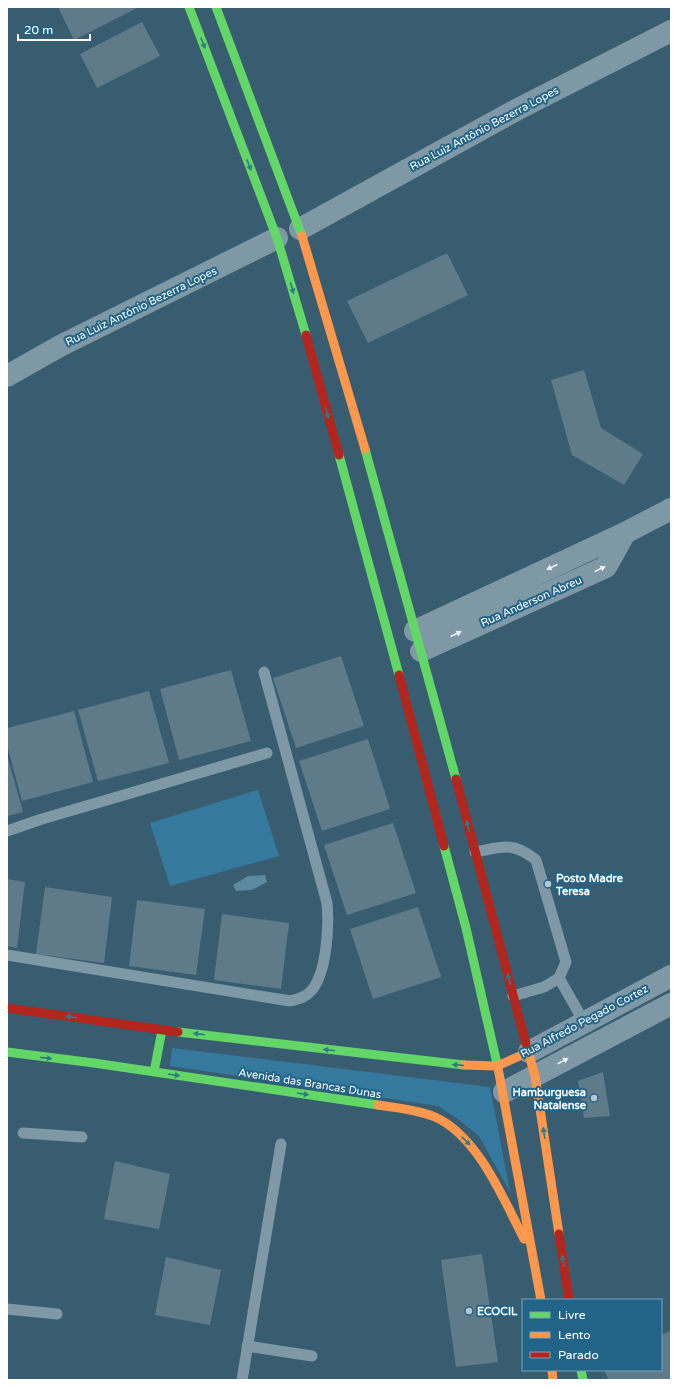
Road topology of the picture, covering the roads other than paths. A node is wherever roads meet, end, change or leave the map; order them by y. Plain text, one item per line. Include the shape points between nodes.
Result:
1 (189, 7) edge
2 (216, 7) edge
3 (671, 31) edge
4 (300, 229) junction
5 (277, 238) junction
6 (7, 376) edge
7 (671, 509) edge
8 (418, 641) junction
9 (264, 672) dead end
10 (266, 753) dead end
11 (7, 831) edge
12 (475, 852) junction
13 (7, 955) edge
14 (671, 976) edge
15 (559, 978) junction
16 (513, 996) junction
17 (671, 1004) edge
18 (7, 1008) edge
19 (584, 1022) junction
20 (162, 1030) junction
21 (7, 1052) edge
22 (529, 1052) junction
23 (497, 1066) junction
24 (154, 1072) junction
25 (535, 1076) junction
26 (504, 1092) junction
27 (23, 1134) dead end
28 (82, 1137) dead end
29 (281, 1144) dead end
30 (534, 1258) junction
31 (541, 1299) edge
32 (569, 1299) edge
33 (7, 1309) edge
34 (57, 1314) dead end
35 (247, 1346) junction
36 (312, 1356) dead end
37 (242, 1380) edge

1 -> 5 main road
2 - 4 main road
3 - 4 street, Rua Luiz Antônio Bezerra Lopes via 518,109
4 - 8 main road via 356,417
5 - 6 street, Rua Luiz Antônio Bezerra Lopes via 60,346
5 -> 23 main road via 378,596 466,928
7 - 8 street, Rua Anderson Abreu via 625,533 606,567
12 -> 8 main road
9 - 13 lane via 327,903 328,937 319,978 312,990 303,998 290,1001
10 - 11 lane
12 - 15 lane via 510,846 524,851 536,860 566,962
16 -> 12 main road
14 - 19 street, Rua Alfredo Pegado Cortez
15 - 16 lane via 544,987
15 - 19 lane
16 - 22 main road
25 -> 17 street
20 -> 18 main road
19 - 22 street, Rua Alfredo Pegado Cortez
23 -> 20 main road via 460,1065
20 - 24 main road
21 -> 24 main road, Avenida das Brancas Dunas
22 - 23 main road, Rua Alfredo Pegado Cortez
22 - 25 main road
23 - 26 main road
24 -> 30 main road, Avenida das Brancas Dunas via 385,1106 435,1117 453,1129 488,1170
25 - 26 street
32 -> 25 main road
26 - 30 main road
27 - 28 lane
29 - 35 lane
30 - 31 main road
33 - 34 lane
35 - 36 lane
35 - 37 lane

